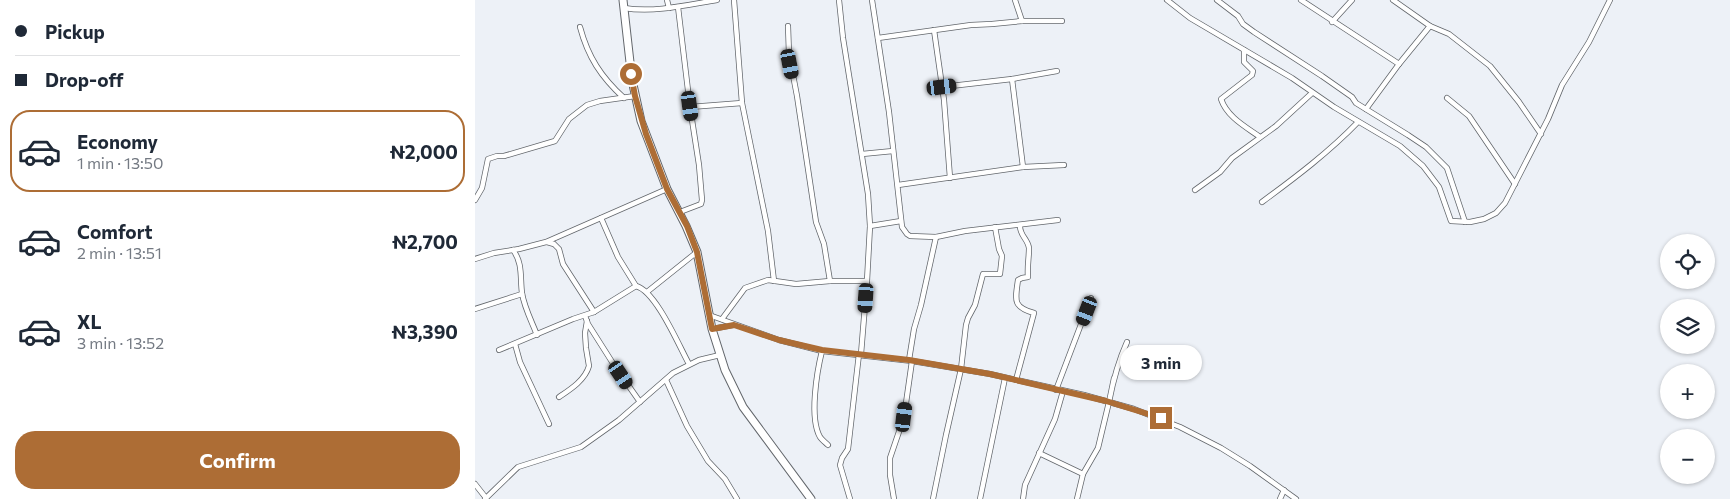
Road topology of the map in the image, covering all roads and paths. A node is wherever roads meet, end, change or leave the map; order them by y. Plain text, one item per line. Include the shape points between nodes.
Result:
1 (623, 0) edge
2 (667, 0) edge
3 (717, 0) edge
4 (734, 0) edge
5 (839, 0) edge
6 (872, 0) edge
7 (1015, 0) edge
8 (1167, 0) edge
9 (1217, 0) edge
10 (1301, 0) edge
11 (1352, 0) edge
12 (1393, 0) edge
13 (1610, 0) edge
14 (678, 7) junction
15 (624, 8) junction
16 (669, 8) junction
17 (1022, 21) junction
18 (1063, 21) dead end
19 (1332, 22) junction
20 (788, 26) dead end
21 (1430, 26) junction
22 (580, 27) dead end
23 (934, 30) junction
24 (878, 38) junction
25 (1244, 50) junction
26 (1399, 64) junction
27 (1057, 71) dead end
28 (1011, 79) junction
29 (942, 87) junction
30 (1313, 93) junction
31 (635, 96) junction
32 (624, 98) junction
33 (1447, 98) dead end
34 (742, 103) junction
35 (690, 106) junction
36 (1366, 108) junction
37 (1358, 122) junction
38 (1541, 134) junction
39 (1260, 137) junction
40 (893, 151) junction
41 (862, 154) junction
42 (1063, 164) dead end
43 (1023, 167) junction
44 (950, 178) junction
45 (1515, 184) junction
46 (898, 185) junction
47 (667, 189) junction
48 (1195, 190) dead end
49 (475, 200) edge
50 (1262, 202) dead end
51 (680, 212) junction
52 (601, 218) junction
53 (1058, 220) dead end
54 (901, 221) junction
55 (1465, 222) junction
56 (1020, 225) junction
57 (870, 226) junction
58 (995, 227) junction
59 (936, 237) junction
60 (546, 242) junction
61 (513, 250) junction
62 (697, 252) junction
63 (475, 259) edge
64 (774, 281) junction
65 (830, 281) junction
66 (867, 281) junction
67 (636, 286) junction
68 (647, 292) junction
69 (522, 294) junction
70 (1091, 298) dead end
71 (475, 309) edge
72 (594, 312) junction
73 (709, 315) junction
74 (585, 316) junction
75 (722, 319) junction
76 (587, 321) junction
77 (734, 325) junction
78 (712, 329) junction
79 (537, 335) junction
80 (1127, 342) dead end
81 (515, 344) junction
82 (499, 350) dead end
83 (822, 350) junction
84 (720, 354) junction
85 (860, 354) junction
86 (911, 361) junction
87 (689, 364) junction
88 (961, 369) junction
89 (1005, 378) junction
90 (665, 380) junction
91 (1016, 380) junction
92 (1056, 390) junction
93 (1063, 391) junction
94 (559, 397) dead end
95 (640, 402) junction
96 (1109, 402) junction
97 (549, 424) dead end
98 (828, 445) dead end
99 (1039, 453) junction
100 (1083, 474) junction
101 (475, 484) edge
102 (1284, 490) junction
103 (486, 498) edge
104 (737, 499) edge
105 (811, 499) edge
106 (850, 499) edge
107 (894, 499) edge
108 (933, 499) edge
109 (980, 499) edge
110 (1023, 499) edge
111 (1077, 499) edge
112 (1280, 499) edge
113 (1296, 499) edge

1 - 15 street
2 - 16 street
3 - 14 street
4 - 34 street
5 - 41 street
6 - 24 street
7 - 17 street
8 - 25 street via 1190,18
9 - 36 street via 1254,32
10 - 19 street
11 - 19 street
12 - 21 street
13 - 38 street via 1563,85
14 - 16 street
14 - 35 street
15 - 16 street
15 - 31 street
17 - 18 street
17 - 23 street
19 - 26 street
20 - 65 street via 789,54 815,222 824,244
21 - 26 street
21 - 38 street via 1449,34 1490,66
22 - 32 street via 594,64
23 - 24 street
23 - 29 street
24 - 40 street
25 - 30 street
25 - 39 street via 1244,62 1253,71 1252,75 1221,99 1232,117
26 - 36 street
27 - 28 street
28 - 29 street
28 - 43 street
29 - 44 street
30 - 37 street
30 - 39 street
31 - 32 street
31 - 47 street
32 - 49 street via 587,105 569,119 555,141 487,158 482,188
33 - 45 street via 1469,116
34 - 35 street
34 - 64 street via 768,231
35 - 51 street via 702,202
36 - 55 street via 1426,148 1447,168
37 - 50 street via 1318,160
37 - 55 street via 1400,146 1423,166 1439,187 1451,221
38 - 45 street
39 - 48 street
40 - 41 street
40 - 46 street
41 - 57 street via 869,194
42 - 43 street
43 - 44 street
44 - 46 street
45 - 55 street via 1505,203 1492,216
46 - 54 street
47 - 51 street
47 - 52 street
51 - 62 street
52 - 60 street
52 - 67 street via 618,257
53 - 56 street
54 - 57 street
54 - 59 street via 904,231 910,236
56 - 58 street
56 - 91 street via 1029,247 1028,277 1018,280 1017,305 1034,314
57 - 66 street
58 - 59 street
58 - 88 street via 1002,256 1000,274 983,274 966,326
59 - 86 street
60 - 61 street
60 - 72 street via 559,249 563,264
61 - 63 street
61 - 69 street via 521,269
62 - 68 street
62 - 73 street
64 - 65 street via 796,284
64 - 75 street via 746,286
65 - 66 street
66 - 85 street
67 - 68 street
67 - 72 street
68 - 87 street via 664,316
69 - 71 street
69 - 79 street
70 - 92 street
72 - 74 street
73 - 75 street
73 - 78 street
74 - 76 street
74 - 79 street
75 - 77 street
76 - 94 street via 585,334 589,366 584,377
76 - 95 street
77 - 78 street
77 - 83 street
78 - 84 street
79 - 81 street
80 - 96 street
81 - 82 street
81 - 97 street
83 - 85 street
83 - 98 street via 815,381 815,417 820,437
84 - 87 street
84 - 105 street via 730,384 743,407
85 - 86 street
85 - 106 street via 849,445 840,465
86 - 88 street
86 - 107 street via 904,417 890,458
87 - 90 street
88 - 89 street
88 - 108 street
89 - 91 street
89 - 109 street
90 - 95 street
90 - 104 street via 687,426
91 - 92 street
92 - 93 street
93 - 96 street
93 - 99 street via 1055,419
95 - 103 street via 581,447 519,467
96 - 100 street via 1097,448
96 - 102 street via 1180,427 1221,448
99 - 100 street
99 - 110 street via 1025,485
100 - 111 street
101 - 103 street
102 - 112 street
102 - 113 street

